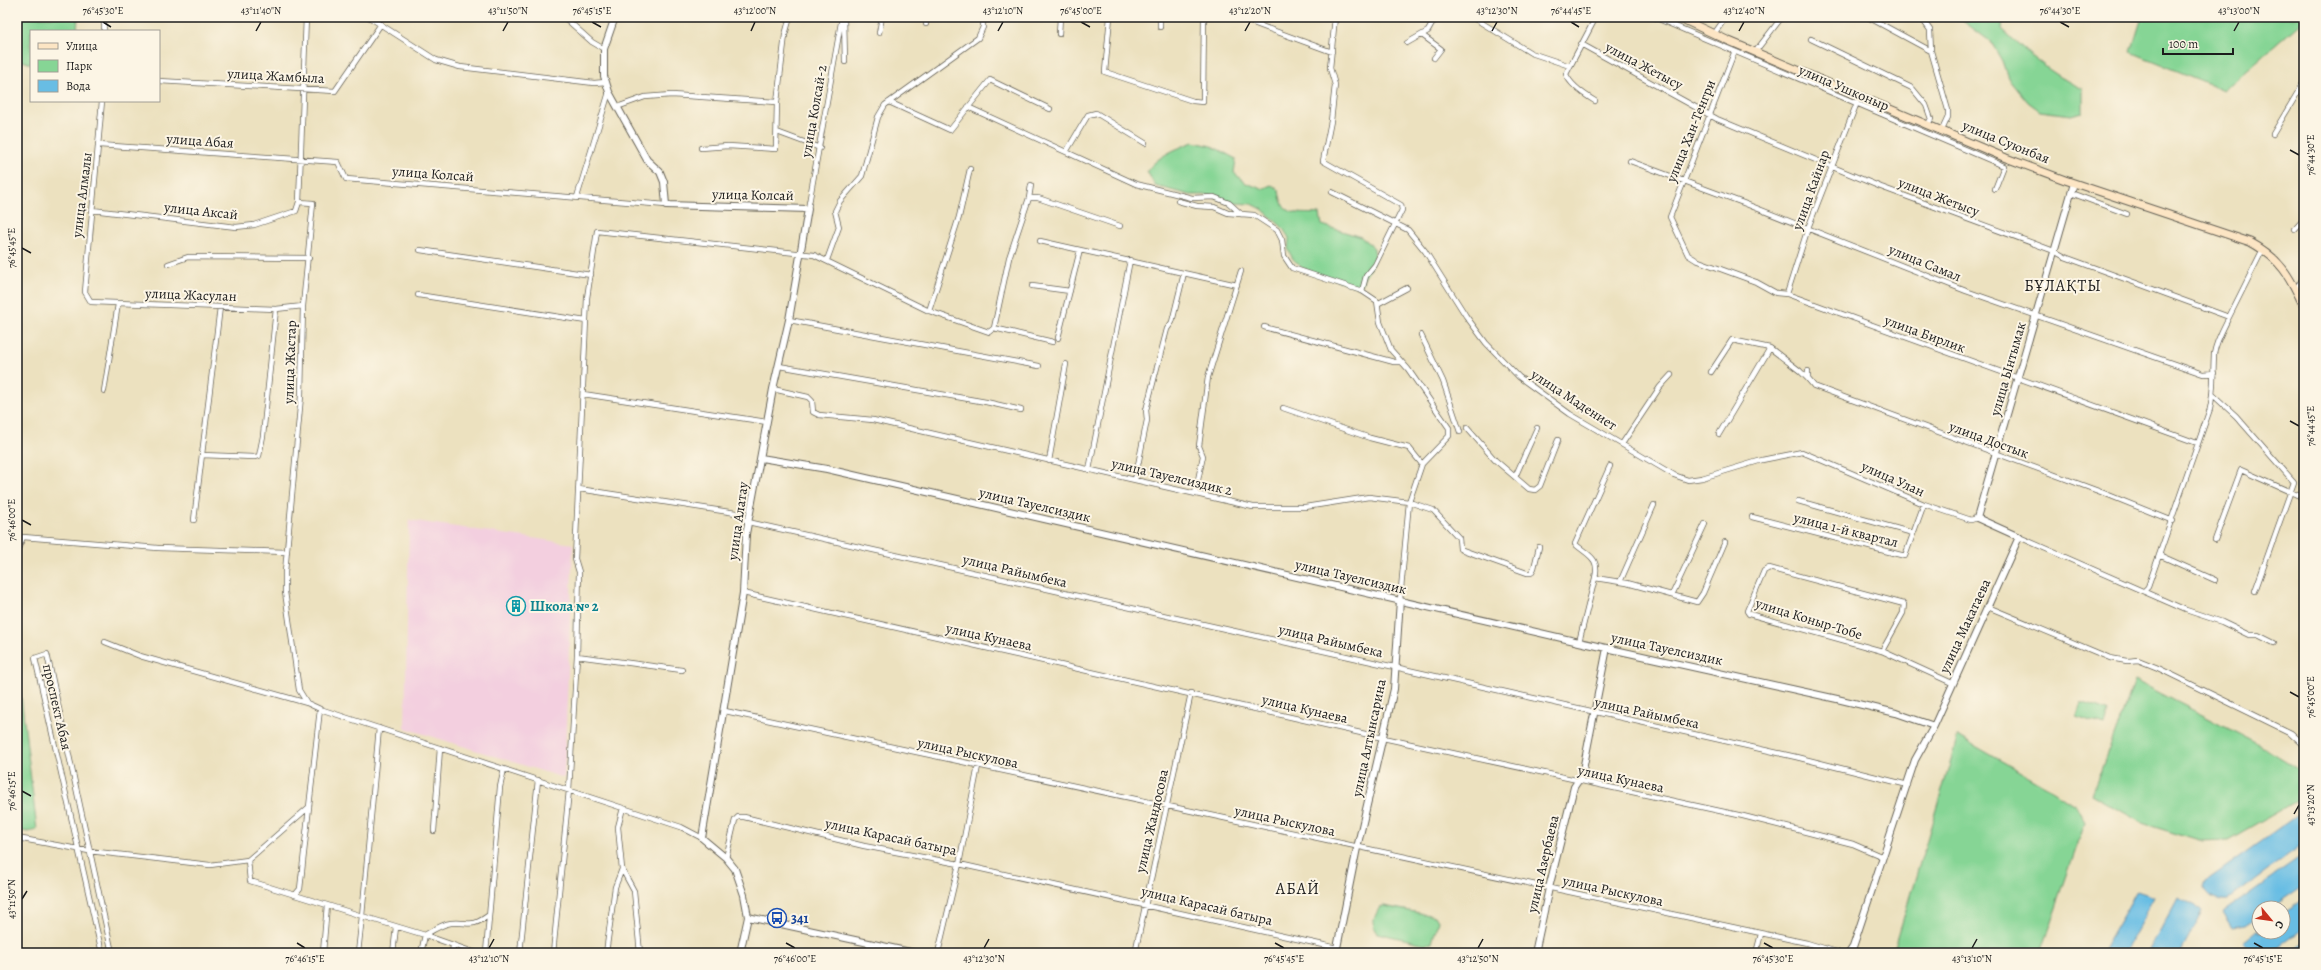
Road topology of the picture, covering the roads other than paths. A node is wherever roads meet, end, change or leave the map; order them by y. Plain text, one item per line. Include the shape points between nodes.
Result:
1 (104, 17) edge
2 (306, 17) edge
3 (369, 17) edge
4 (564, 17) edge
5 (615, 17) edge
6 (790, 17) edge
7 (843, 17) edge
8 (882, 17) edge
9 (926, 17) edge
10 (983, 17) edge
11 (1060, 17) edge
12 (1110, 17) edge
13 (1160, 17) edge
14 (1204, 17) edge
15 (1335, 17) edge
16 (1436, 17) edge
17 (1472, 17) edge
18 (1596, 17) edge
19 (1654, 17) edge
20 (1678, 17) edge
21 (1726, 17) edge
22 (1782, 17) edge
23 (1868, 17) edge
24 (1921, 17) edge
25 (1253, 23) dead end
26 (381, 24) junction
27 (926, 24) dead end
28 (1160, 27) dead end
29 (104, 30) edge
30 (879, 33) dead end
31 (1059, 34) dead end
32 (1714, 34) junction
33 (1422, 35) junction
34 (1811, 39) dead end
35 (1407, 43) dead end
36 (1581, 44) junction
37 (604, 49) junction
38 (1931, 51) junction
39 (1332, 52) junction
40 (1756, 52) junction
41 (1734, 53) junction
42 (1434, 58) dead end
43 (845, 62) dead end
44 (1570, 66) junction
45 (160, 81) edge
46 (606, 82) junction
47 (2304, 82) edge
48 (302, 89) junction
49 (609, 92) junction
50 (1860, 95) junction
51 (1595, 101) dead end
52 (102, 102) edge
53 (777, 102) junction
54 (889, 102) junction
55 (1856, 105) junction
56 (617, 107) junction
57 (968, 107) junction
58 (1050, 109) dead end
59 (1709, 114) junction
60 (1928, 124) junction
61 (1942, 130) junction
62 (777, 132) junction
63 (2274, 134) dead end
64 (1145, 143) dead end
65 (99, 145) junction
66 (701, 148) dead end
67 (820, 148) junction
68 (1066, 152) junction
69 (300, 160) junction
70 (1630, 161) dead end
71 (1831, 166) junction
72 (970, 169) dead end
73 (1684, 180) junction
74 (2074, 183) junction
75 (1031, 185) dead end
76 (1995, 189) dead end
77 (1332, 192) dead end
78 (2071, 193) junction
79 (577, 197) junction
80 (1029, 198) junction
81 (1178, 201) dead end
82 (299, 202) junction
83 (666, 205) junction
84 (808, 209) junction
85 (92, 210) junction
86 (1241, 214) junction
87 (2127, 214) dead end
88 (1670, 216) joint
89 (2304, 219) edge
90 (1394, 223) junction
91 (1120, 226) dead end
92 (1808, 228) junction
93 (2295, 229) dead end
94 (1040, 241) dead end
95 (2263, 249) junction
96 (420, 250) dead end
97 (1080, 250) junction
98 (2054, 251) junction
99 (800, 253) junction
100 (309, 258) junction
101 (827, 260) junction
102 (1130, 260) junction
103 (168, 264) dead end
104 (1241, 271) dead end
105 (1184, 273) junction
106 (591, 275) junction
107 (2303, 280) edge
108 (1237, 285) junction
109 (1032, 286) dead end
110 (1407, 288) dead end
111 (2296, 289) junction
112 (1362, 291) junction
113 (85, 292) joint
114 (1070, 292) junction
115 (1787, 294) junction
116 (418, 295) dead end
117 (1379, 303) junction
118 (118, 304) junction
119 (303, 306) junction
120 (220, 307) junction
121 (2304, 307) edge
122 (276, 309) junction
123 (929, 311) junction
124 (2036, 314) junction
125 (2229, 317) junction
126 (789, 320) junction
127 (586, 321) junction
128 (1264, 327) dead end
129 (994, 328) junction
130 (1422, 335) dead end
131 (1058, 338) dead end
132 (1053, 342) dead end
133 (1770, 348) junction
134 (1401, 362) junction
135 (1066, 364) dead end
136 (780, 366) junction
137 (1039, 366) dead end
138 (1808, 371) dead end
139 (1711, 372) dead end
140 (2214, 373) junction
141 (1671, 375) dead end
142 (1808, 379) junction
143 (2017, 379) junction
144 (773, 389) junction
145 (104, 391) dead end
146 (583, 394) junction
147 (2213, 395) junction
148 (1283, 408) dead end
149 (1021, 410) dead end
150 (767, 422) junction
151 (1467, 428) dead end
152 (1537, 428) dead end
153 (1460, 432) dead end
154 (1719, 434) dead end
155 (1558, 440) dead end
156 (2197, 443) junction
157 (1622, 444) junction
158 (1802, 452) joint
159 (202, 455) junction
160 (1996, 455) junction
161 (761, 458) junction
162 (1049, 461) junction
163 (1422, 464) junction
164 (1610, 466) dead end
165 (1089, 470) junction
166 (1515, 477) junction
167 (1135, 480) junction
168 (579, 489) junction
169 (2290, 492) junction
170 (1195, 494) junction
171 (2304, 498) edge
172 (1409, 502) junction
173 (1798, 502) dead end
174 (1924, 504) junction
175 (1654, 505) dead end
176 (1752, 517) dead end
177 (1977, 518) junction
178 (194, 520) dead end
179 (2171, 521) junction
180 (748, 522) junction
181 (1705, 524) dead end
182 (1914, 533) junction
183 (2019, 537) junction
184 (2215, 540) dead end
185 (1725, 542) dead end
186 (1538, 547) dead end
187 (17, 551) edge
188 (287, 552) junction
189 (2159, 555) junction
190 (1595, 578) junction
191 (2215, 580) dead end
192 (1620, 582) junction
193 (2144, 591) junction
194 (2254, 591) dead end
195 (743, 593) junction
196 (1672, 595) junction
197 (1400, 600) junction
198 (1988, 607) junction
199 (105, 642) dead end
200 (1579, 642) junction
201 (2274, 643) dead end
202 (1607, 648) junction
203 (1882, 652) junction
204 (577, 656) junction
205 (1395, 667) junction
206 (682, 670) dead end
207 (1952, 683) junction
208 (1191, 693) junction
209 (306, 703) junction
210 (320, 709) junction
211 (725, 711) junction
212 (1594, 712) junction
213 (1934, 726) junction
214 (379, 728) junction
215 (1383, 738) junction
216 (2304, 745) edge
217 (440, 748) junction
218 (978, 766) junction
219 (504, 769) junction
220 (538, 780) junction
221 (1577, 782) junction
222 (1908, 785) junction
223 (569, 790) junction
224 (1166, 806) junction
225 (308, 807) junction
226 (623, 808) junction
227 (434, 831) dead end
228 (17, 838) edge
229 (702, 838) junction
230 (78, 848) junction
231 (1357, 848) junction
232 (89, 851) junction
233 (1883, 857) junction
234 (726, 858) junction
235 (248, 860) junction
236 (959, 864) junction
237 (622, 869) junction
238 (1549, 888) junction
239 (295, 895) junction
240 (1144, 904) junction
241 (327, 905) junction
242 (489, 915) junction
243 (362, 916) junction
244 (748, 917) junction
245 (396, 927) junction
246 (1761, 934) junction
247 (425, 935) junction
248 (453, 946) junction
249 (1337, 950) edge
250 (102, 953) edge
251 (112, 953) edge
252 (323, 953) edge
253 (358, 953) edge
254 (393, 953) edge
255 (421, 953) edge
256 (452, 953) edge
257 (476, 953) edge
258 (486, 953) edge
259 (520, 953) edge
260 (553, 953) edge
261 (606, 953) edge
262 (640, 953) edge
263 (740, 953) edge
264 (915, 953) edge
265 (938, 953) edge
266 (1135, 953) edge
267 (1536, 953) edge
268 (1756, 953) edge
269 (1840, 953) edge
270 (1849, 953) edge

1 - 29 street
2 - 48 street
3 - 26 street
4 - 37 street via 592,42
5 - 37 street
6 - 53 street via 785,35
7 - 43 street
7 - 67 street, улица Колсай-2
8 - 30 street
9 - 27 street
10 - 54 street via 983,27 978,38
11 - 31 street
12 - 14 street via 1105,72 1203,102
13 - 28 street
15 - 39 street
16 - 33 street via 1433,25
17 - 44 street via 1530,54
18 - 36 street
19 - 41 street, улица Ушконыр
20 - 32 main road, улица Суюнбая
21 - 32 street
22 - 40 street
23 - 38 street
24 - 38 street via 1930,30
25 - 39 street
26 - 46 street via 436,60 460,68 499,74
26 - 48 street, улица Жамбыла via 338,89
32 - 40 main road, улица Суюнбая
33 - 35 street
33 - 42 street via 1441,50
34 - 60 street via 1912,88 1926,105 1931,119
36 - 44 street
36 - 59 street, улица Жетысу
37 - 46 street
38 - 61 street via 1948,110 1948,117
39 - 90 street via 1330,68 1335,85 1323,162 1401,204 1402,210
40 - 50 main road, улица Суюнбая
41 - 55 street, улица Ушконыр
41 - 59 street, улица Хан-Тенгри
44 - 51 street via 1566,74 1568,78
45 - 48 street, улица Жамбыла
46 - 49 street
47 - 63 street
48 - 69 street
49 - 56 street
49 - 79 street
50 - 55 street, улица Кайнар
50 - 60 main road, улица Суюнбая
52 - 65 street, улица Алмалы
53 - 56 street via 672,95 645,97
53 - 62 street
54 - 57 street via 950,130
54 - 101 street via 878,117 862,176 835,211 839,226
55 - 71 street, улица Кайнар
55 - 76 street, улица Ушконыр via 2004,166
56 - 83 street via 647,160 660,172 664,182
57 - 58 street via 990,80
57 - 68 street
59 - 71 street, улица Жетысу via 1717,120
59 - 73 street, улица Хан-Тенгри
60 - 61 main road, улица Суюнбая
61 - 74 main road, улица Суюнбая via 2006,158
62 - 66 street via 776,149 728,146
62 - 67 street
64 - 68 street via 1096,113 1088,115
65 - 69 street, улица Абая
65 - 85 street, улица Алмалы
67 - 84 street, улица Колсай-2
68 - 86 street via 1136,184 1192,198 1214,197 1229,203
69 - 79 street, улица Колсай via 338,162 346,179
69 - 82 street
70 - 73 street, улица Самал
71 - 92 street, улица Кайнар
71 - 98 street, улица Жетысу
72 - 123 street via 959,217
73 - 88 street, улица Хан-Тенгри
73 - 92 street, улица Самал
74 - 78 street, улица Ынтымак
74 - 95 main road, улица Суюнбая via 2250,242
75 - 80 street
77 - 90 street, улица Мадениет
78 - 87 street
78 - 98 street, улица Ынтымак
79 - 83 street, улица Колсай
80 - 91 street via 1038,198
80 - 129 street via 1009,258
81 - 86 street
82 - 85 street, улица Аксай via 294,212 254,225 236,227
82 - 100 street, улица Жастар via 313,203
83 - 84 street, улица Колсай
84 - 99 street, улица Алатау
85 - 113 street, улица Алмалы
86 - 112 street via 1254,215 1277,230 1288,264 1296,271
88 - 115 street, улица Бирлик via 1688,254 1696,260 1756,282 1776,293
89 - 93 street
90 - 112 street via 1375,265 1366,276
90 - 157 street, улица Мадениет via 1415,237 1466,316 1490,348 1519,377 1570,414
92 - 115 street, улица Кайнар
92 - 124 street, улица Самал via 1966,292
94 - 97 street
95 - 111 main road, улица Суюнбая via 2273,255
95 - 125 street
96 - 106 street
97 - 102 street
97 - 114 street
98 - 124 street, улица Ынтымак
98 - 125 street, улица Жетысу
99 - 101 street
99 - 106 street via 597,231
99 - 126 street, улица Алатау
100 - 103 street via 188,257
100 - 119 street, улица Жастар
101 - 123 street
102 - 105 street
102 - 165 street
104 - 108 street
105 - 108 street
105 - 167 street via 1146,410 1147,420
106 - 127 street via 586,298
107 - 111 street
108 - 170 street via 1208,377 1199,446 1203,456
109 - 114 street
110 - 117 street
111 - 121 main road, улица Суюнбая
112 - 117 street
113 - 118 street, улица Жасулан via 91,302
114 - 131 street
115 - 143 street, улица Бирлик
116 - 127 street
117 - 134 street via 1380,322 1385,340
118 - 120 street, улица Жасулан
118 - 145 street
119 - 122 street, улица Жасулан
119 - 188 street, улица Жастар via 301,396
120 - 122 street, улица Жасулан
120 - 159 street
122 - 159 street via 259,456 254,458
123 - 129 street via 989,332
124 - 140 street, улица Самал via 2203,374
124 - 143 street, улица Ынтымак
125 - 140 street via 2217,341
126 - 136 street, улица Алатау
126 - 137 street
127 - 146 street
128 - 134 street
129 - 132 street
130 - 153 street via 1443,380
133 - 139 street via 1732,340
133 - 142 street, улица Достык
133 - 154 street
134 - 163 street via 1449,428 1449,436
135 - 162 street
136 - 144 street, улица Алатау
136 - 149 street
138 - 142 street
140 - 147 street
141 - 157 street via 1660,387
142 - 160 street, улица Достык via 1814,386
143 - 156 street, улица Бирлик
143 - 160 street, улица Ынтымак
144 - 150 street, улица Алатау
144 - 162 street, улица Тауелсиздик 2 via 808,396 812,400 813,412 819,415 873,420
146 - 150 street
146 - 168 street
147 - 156 street
147 - 169 street via 2236,416 2294,482
148 - 163 street via 1370,438 1408,448
150 - 161 street, улица Алатау
151 - 166 street via 1495,460
152 - 166 street
155 - 166 street via 1540,486 1535,490 1529,490
156 - 179 street
157 - 158 street, улица Мадениет via 1674,475 1688,480
158 - 174 street, улица Улан
159 - 178 street
160 - 177 street, улица Ынтымак
160 - 179 street, улица Достык via 2101,492
161 - 180 street, улица Алатау
161 - 197 street, улица Тауелсиздик via 827,469
162 - 165 street, улица Тауелсиздик 2
163 - 172 street, улица Алтынсарина
164 - 190 street via 1575,544 1595,560 1598,567
165 - 167 street, улица Тауелсиздик 2
167 - 170 street, улица Тауелсиздик 2
168 - 180 street, улица Райымбека via 721,510 736,513
168 - 204 street via 575,559 579,572
169 - 171 street
169 - 184 street via 2242,470
169 - 194 street
170 - 172 street, улица Тауелсиздик 2 via 1253,507 1305,507 1369,497
172 - 186 street, улица Тауелсиздик 2 via 1433,510 1458,538 1460,549 1474,555 1531,573
172 - 197 street, улица Алтынсарина
173 - 182 street
174 - 177 street, улица Улан via 1971,520
174 - 182 street, улица 1-й квартал
175 - 192 street
176 - 182 street, улица 1-й квартал via 1905,556
177 - 183 street
179 - 189 street
180 - 195 street, улица Алатау
180 - 205 street, улица Райымбека
181 - 196 street
183 - 193 street
183 - 198 street, улица Макатаева
185 - 196 street via 1700,600 1693,602
187 - 188 street via 23,537 158,548
188 - 209 street, улица Жастар via 285,592 299,690
189 - 191 street
189 - 193 street via 2148,587
190 - 192 street
190 - 200 street
192 - 196 street
193 - 201 street via 2186,610
195 - 208 street, улица Кунаева
195 - 211 street, улица Алатау
197 - 200 street, улица Тауелсиздик
197 - 205 street, улица Алтынсарина
198 - 207 street, улица Макатаева
198 - 216 street via 2110,658 2138,660 2158,668 2292,733
199 - 209 street via 140,656
200 - 202 street, улица Тауелсиздик
202 - 212 street, улица Азербаева
202 - 213 street, улица Тауелсиздик via 1896,713
203 - 203 street, улица Коныр-Тобе via 1749,614 1746,611 1764,571 1769,568 1904,604 1903,613
203 - 207 street, улица Коныр-Тобе
204 - 206 street
204 - 223 street
205 - 212 street, улица Райымбека
205 - 215 street, улица Алтынсарина via 1394,689
207 - 213 street, улица Макатаева
208 - 215 street, улица Кунаева
208 - 224 street, улица Жандосова
209 - 210 street
210 - 214 street
210 - 225 street
211 - 218 street, улица Рыскулова
211 - 229 street, улица Алатау
212 - 221 street, улица Азербаева via 1582,775
212 - 222 street, улица Райымбека via 1796,756
213 - 222 street, улица Макатаева via 1915,760
214 - 217 street
214 - 243 street
215 - 221 street, улица Кунаева
215 - 231 street, улица Алтынсарина
217 - 219 street
217 - 227 street
218 - 224 street, улица Рыскулова
218 - 236 street
219 - 220 street
219 - 242 street via 500,787
220 - 223 street
220 - 259 street
221 - 233 street, улица Кунаева via 1743,816 1854,844
221 - 238 street, улица Азербаева
222 - 233 street, улица Макатаева
223 - 226 street
223 - 260 street
224 - 231 street, улица Рыскулова
224 - 240 street, улица Жандосова
225 - 235 street
225 - 239 street via 300,888
226 - 229 street via 681,827
226 - 237 street via 618,827
228 - 230 street
229 - 234 street
230 - 232 street
230 - 232 street, проспект Абая via 35,658 47,654
230 - 250 street, проспект Абая
231 - 238 street, улица Рыскулова
231 - 249 street, улица Алтынсарина
232 - 235 street via 210,865
232 - 251 street, проспект Абая
233 - 270 street, улица Макатаева
234 - 236 street, улица Карасай батыра via 738,817 864,846
234 - 244 street via 735,869
235 - 239 street via 250,881
236 - 240 street, улица Карасай батыра
236 - 265 street
237 - 261 street via 615,887
237 - 262 street via 634,891
238 - 246 street, улица Рыскулова
238 - 267 street, улица Азербаева
239 - 241 street
240 - 249 street, улица Карасай батыра
240 - 266 street, улица Жандосова
241 - 243 street
241 - 252 street
242 - 247 street via 477,924 451,923
242 - 258 street
243 - 245 street
243 - 253 street
244 - 263 street
244 - 264 street
245 - 247 street
245 - 254 street
246 - 268 street
246 - 269 street, улица Рыскулова
247 - 248 street
247 - 255 street
248 - 256 street
248 - 257 street

